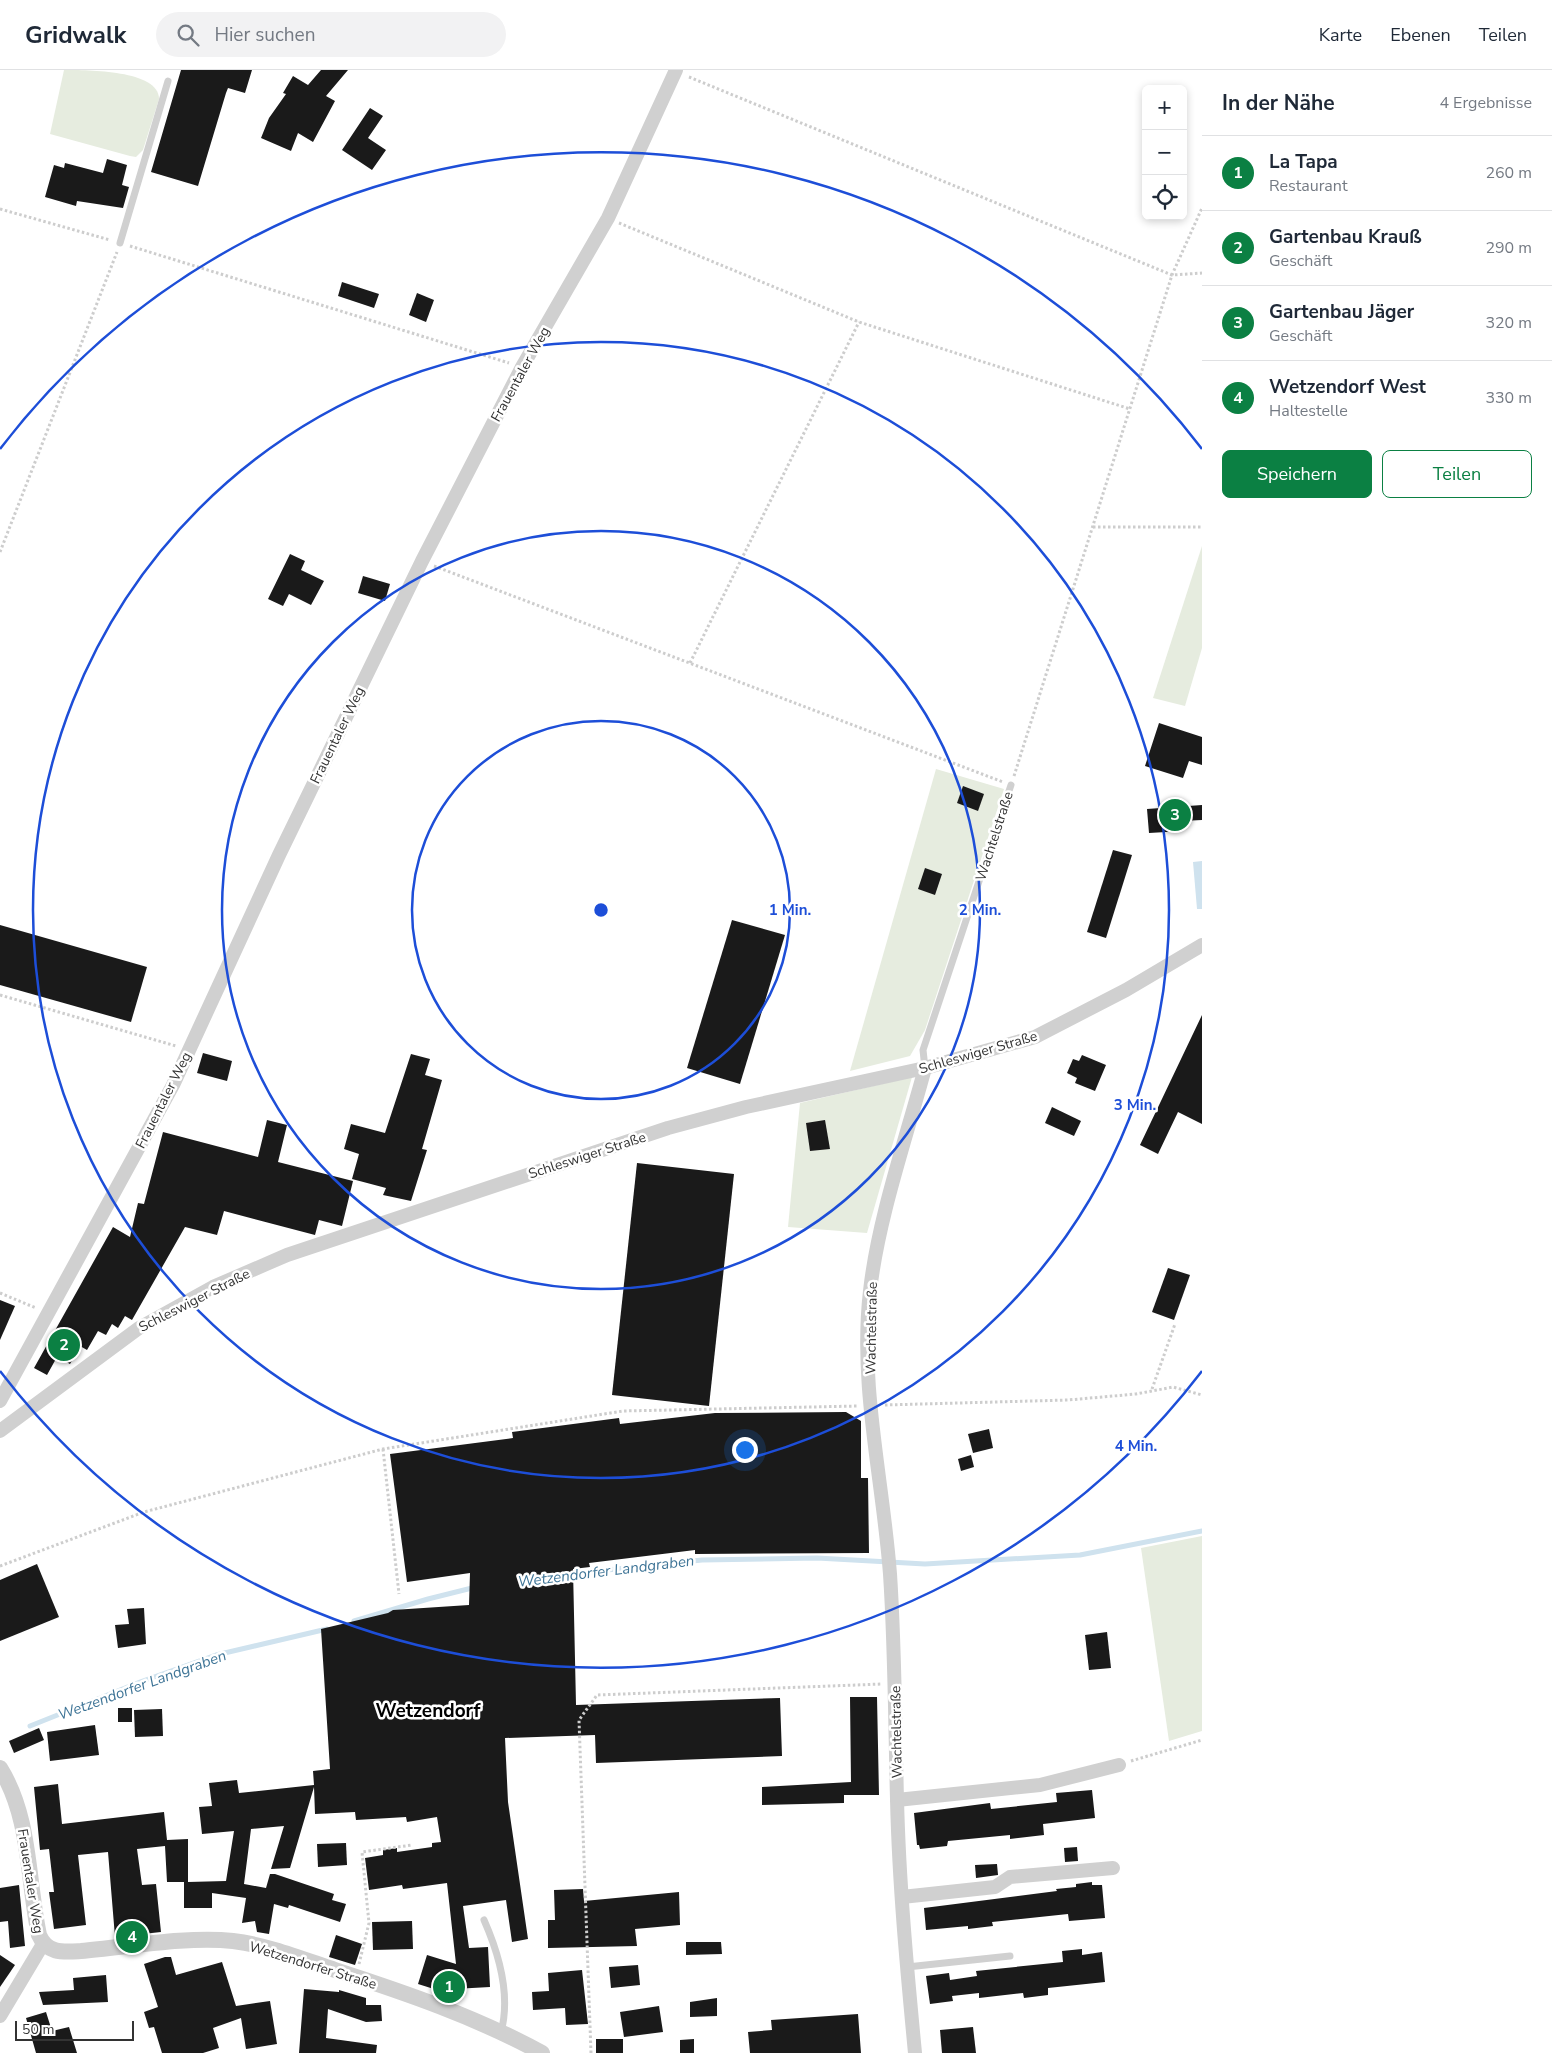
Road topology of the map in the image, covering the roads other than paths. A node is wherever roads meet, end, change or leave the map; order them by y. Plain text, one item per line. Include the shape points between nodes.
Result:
1 (675, 70) edge
2 (168, 81) dead end
3 (120, 243) road end
4 (1011, 785) road end
5 (1202, 945) edge
6 (924, 1068) junction
7 (0, 1401) edge
8 (0, 1431) edge
9 (1119, 1765) road end
10 (0, 1768) edge
11 (897, 1800) junction
12 (1113, 1868) dead end
13 (902, 1897) junction
14 (484, 1920) dead end
15 (43, 1944) junction
16 (1010, 1956) dead end
17 (907, 1967) junction
18 (0, 2016) edge
19 (501, 2032) junction
20 (542, 2053) edge
21 (915, 2053) edge

1 - 7 street, Frauentaler Weg via 608,218 522,367 422,561 278,855 172,1086
2 - 3 lane
4 - 6 lane, Wachtelstraße via 924,1050
5 - 6 street, Schleswiger Straße via 1126,990 1036,1037
6 - 8 street, Schleswiger Straße via 746,1107 668,1128 287,1255 213,1287 139,1328
6 - 11 street, Wachtelstraße via 875,1259 868,1344 871,1406 890,1572
9 - 11 street via 1040,1785
10 - 15 street, Frauentaler Weg via 12,1788 20,1812 37,1925
11 - 13 street, Wachtelstraße
12 - 13 street via 1010,1877 995,1887
13 - 17 street, Wachtelstraße
14 - 19 lane via 495,1945 506,2006
15 - 18 street, Frauentaler Weg
15 - 19 street, Wetzendorfer Straße via 60,1952 232,1941 355,1976 436,2004
16 - 17 lane
17 - 21 street, Wachtelstraße
19 - 20 street, Wetzendorfer Straße

